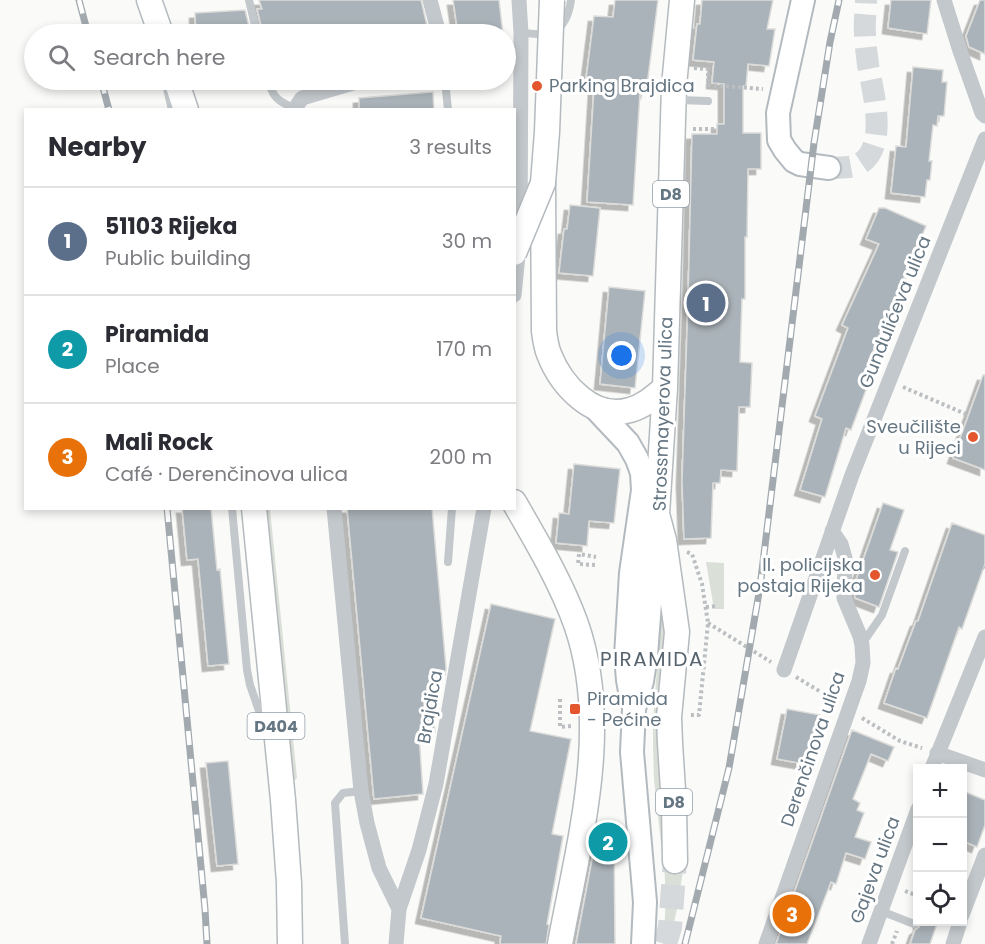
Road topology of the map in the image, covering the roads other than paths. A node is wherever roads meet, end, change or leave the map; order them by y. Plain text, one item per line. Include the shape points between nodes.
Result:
1 (149, 0) edge
2 (249, 0) edge
3 (430, 0) edge
4 (519, 0) edge
5 (552, 0) edge
6 (571, 0) edge
7 (682, 0) edge
8 (803, 0) edge
9 (944, 0) edge
10 (157, 24) edge
11 (255, 24) edge
12 (436, 24) edge
13 (521, 33) junction
14 (167, 90) edge
15 (179, 90) edge
16 (271, 90) edge
17 (329, 90) edge
18 (446, 90) edge
19 (673, 100) junction
20 (708, 101) dead end
21 (172, 108) edge
22 (185, 108) edge
23 (292, 108) edge
24 (295, 108) edge
25 (448, 108) edge
26 (985, 116) edge
27 (985, 139) edge
28 (828, 168) tunnel mouth
29 (543, 183) junction
30 (516, 248) edge
31 (516, 275) edge
32 (665, 388) junction
33 (596, 409) junction
34 (516, 506) edge
35 (232, 510) edge
36 (254, 510) edge
37 (334, 510) edge
38 (452, 510) edge
39 (484, 510) edge
40 (657, 514) junction
41 (832, 531) junction
42 (905, 551) dead end
43 (448, 562) dead end
44 (985, 637) edge
45 (862, 645) junction
46 (784, 670) road end
47 (634, 709) junction
48 (933, 752) junction
49 (932, 764) edge
50 (280, 769) junction
51 (985, 771) edge
52 (361, 791) junction
53 (915, 818) edge
54 (985, 855) edge
55 (675, 861) tunnel mouth
56 (967, 904) edge
57 (399, 909) junction
58 (881, 911) junction
59 (913, 923) edge
60 (958, 926) edge
61 (290, 944) edge
62 (345, 944) edge
63 (396, 944) edge
64 (560, 944) edge
65 (643, 944) edge
66 (766, 944) edge
67 (869, 944) edge
68 (952, 944) edge

1 - 10 main road
2 - 11 lane
3 - 12 street
4 - 13 street
5 - 29 main road, bridge
6 - 13 lane via 565,22 557,29 547,34
7 - 19 main road, Strossmayerova ulica / D8
8 - 28 main road via 778,113 779,140 794,161
9 - 26 street
13 - 31 street via 520,236
14 - 21 lane
15 - 22 main road
16 - 23 lane
17 - 24 street via 302,98
18 - 25 lane
19 - 20 lane
19 - 32 main road, Strossmayerova ulica / D8
27 - 41 street, Gundulićeva ulica
29 - 30 main road, bridge
29 - 33 main road via 544,331 548,353 578,397
32 - 33 main road via 628,411
32 - 40 main road, Strossmayerova ulica / D8
33 - 47 main road via 628,443 642,473 626,656
34 - 64 main road via 566,601 588,673 591,763
35 - 50 lane via 247,670
36 - 50 main road, D404
37 - 52 street
38 - 43 lane
39 - 57 street, Brajdica via 436,784
40 - 47 main road via 646,655
40 - 55 main road, Strossmayerova ulica / D8 via 677,632 669,717
41 - 45 street, Derenčinova ulica via 845,558 844,598
41 - 46 street, Gundulićeva ulica
42 - 45 lane via 882,615
44 - 48 street
45 - 66 street, Derenčinova ulica via 859,681
47 - 65 main road via 632,752 645,902
48 - 49 street
48 - 51 street
50 - 61 main road, D404
52 - 57 street via 379,868
52 - 62 lane via 343,793 335,802
53 - 58 street, Gajeva ulica
54 - 56 street
57 - 63 street, Brajdica
58 - 59 lane
58 - 67 street, Gajeva ulica
60 - 68 street

